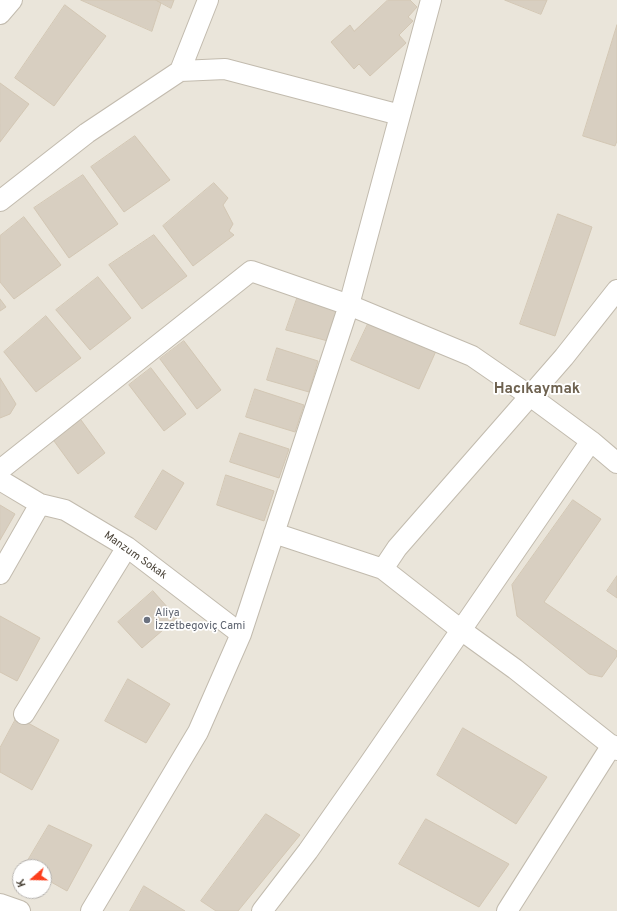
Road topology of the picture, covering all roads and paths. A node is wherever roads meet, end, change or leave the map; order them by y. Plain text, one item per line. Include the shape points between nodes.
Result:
1 (12, 0) edge
2 (208, 0) edge
3 (431, 0) edge
4 (0, 14) edge
5 (180, 71) junction
6 (400, 115) junction
7 (0, 201) edge
8 (617, 290) edge
9 (349, 305) junction
10 (530, 396) junction
11 (591, 441) junction
12 (617, 463) edge
13 (0, 470) edge
14 (0, 480) edge
15 (40, 504) junction
16 (274, 532) junction
17 (126, 547) junction
18 (383, 570) junction
19 (0, 574) edge
20 (462, 630) junction
21 (241, 634) junction
22 (24, 714) dead end
23 (614, 747) edge
24 (0, 904) edge
25 (20, 911) edge
26 (91, 911) edge
27 (262, 911) edge
28 (507, 911) edge

1 - 4 street
2 - 5 street
3 - 6 street
5 - 6 street via 225,69
5 - 7 street via 87,133
6 - 9 street
8 - 10 street
9 - 10 street via 472,356
9 - 13 street via 252,271
9 - 16 street
10 - 11 street
10 - 18 street via 397,548
11 - 12 street
11 - 20 street
14 - 15 street, Manzum Sokak
15 - 17 street, Manzum Sokak via 65,510
15 - 19 street
16 - 18 street
16 - 21 street
17 - 21 street, Manzum Sokak
17 - 22 street
18 - 20 street
20 - 23 street
20 - 27 street via 308,851
21 - 26 street via 198,732
23 - 28 street
24 - 25 street

